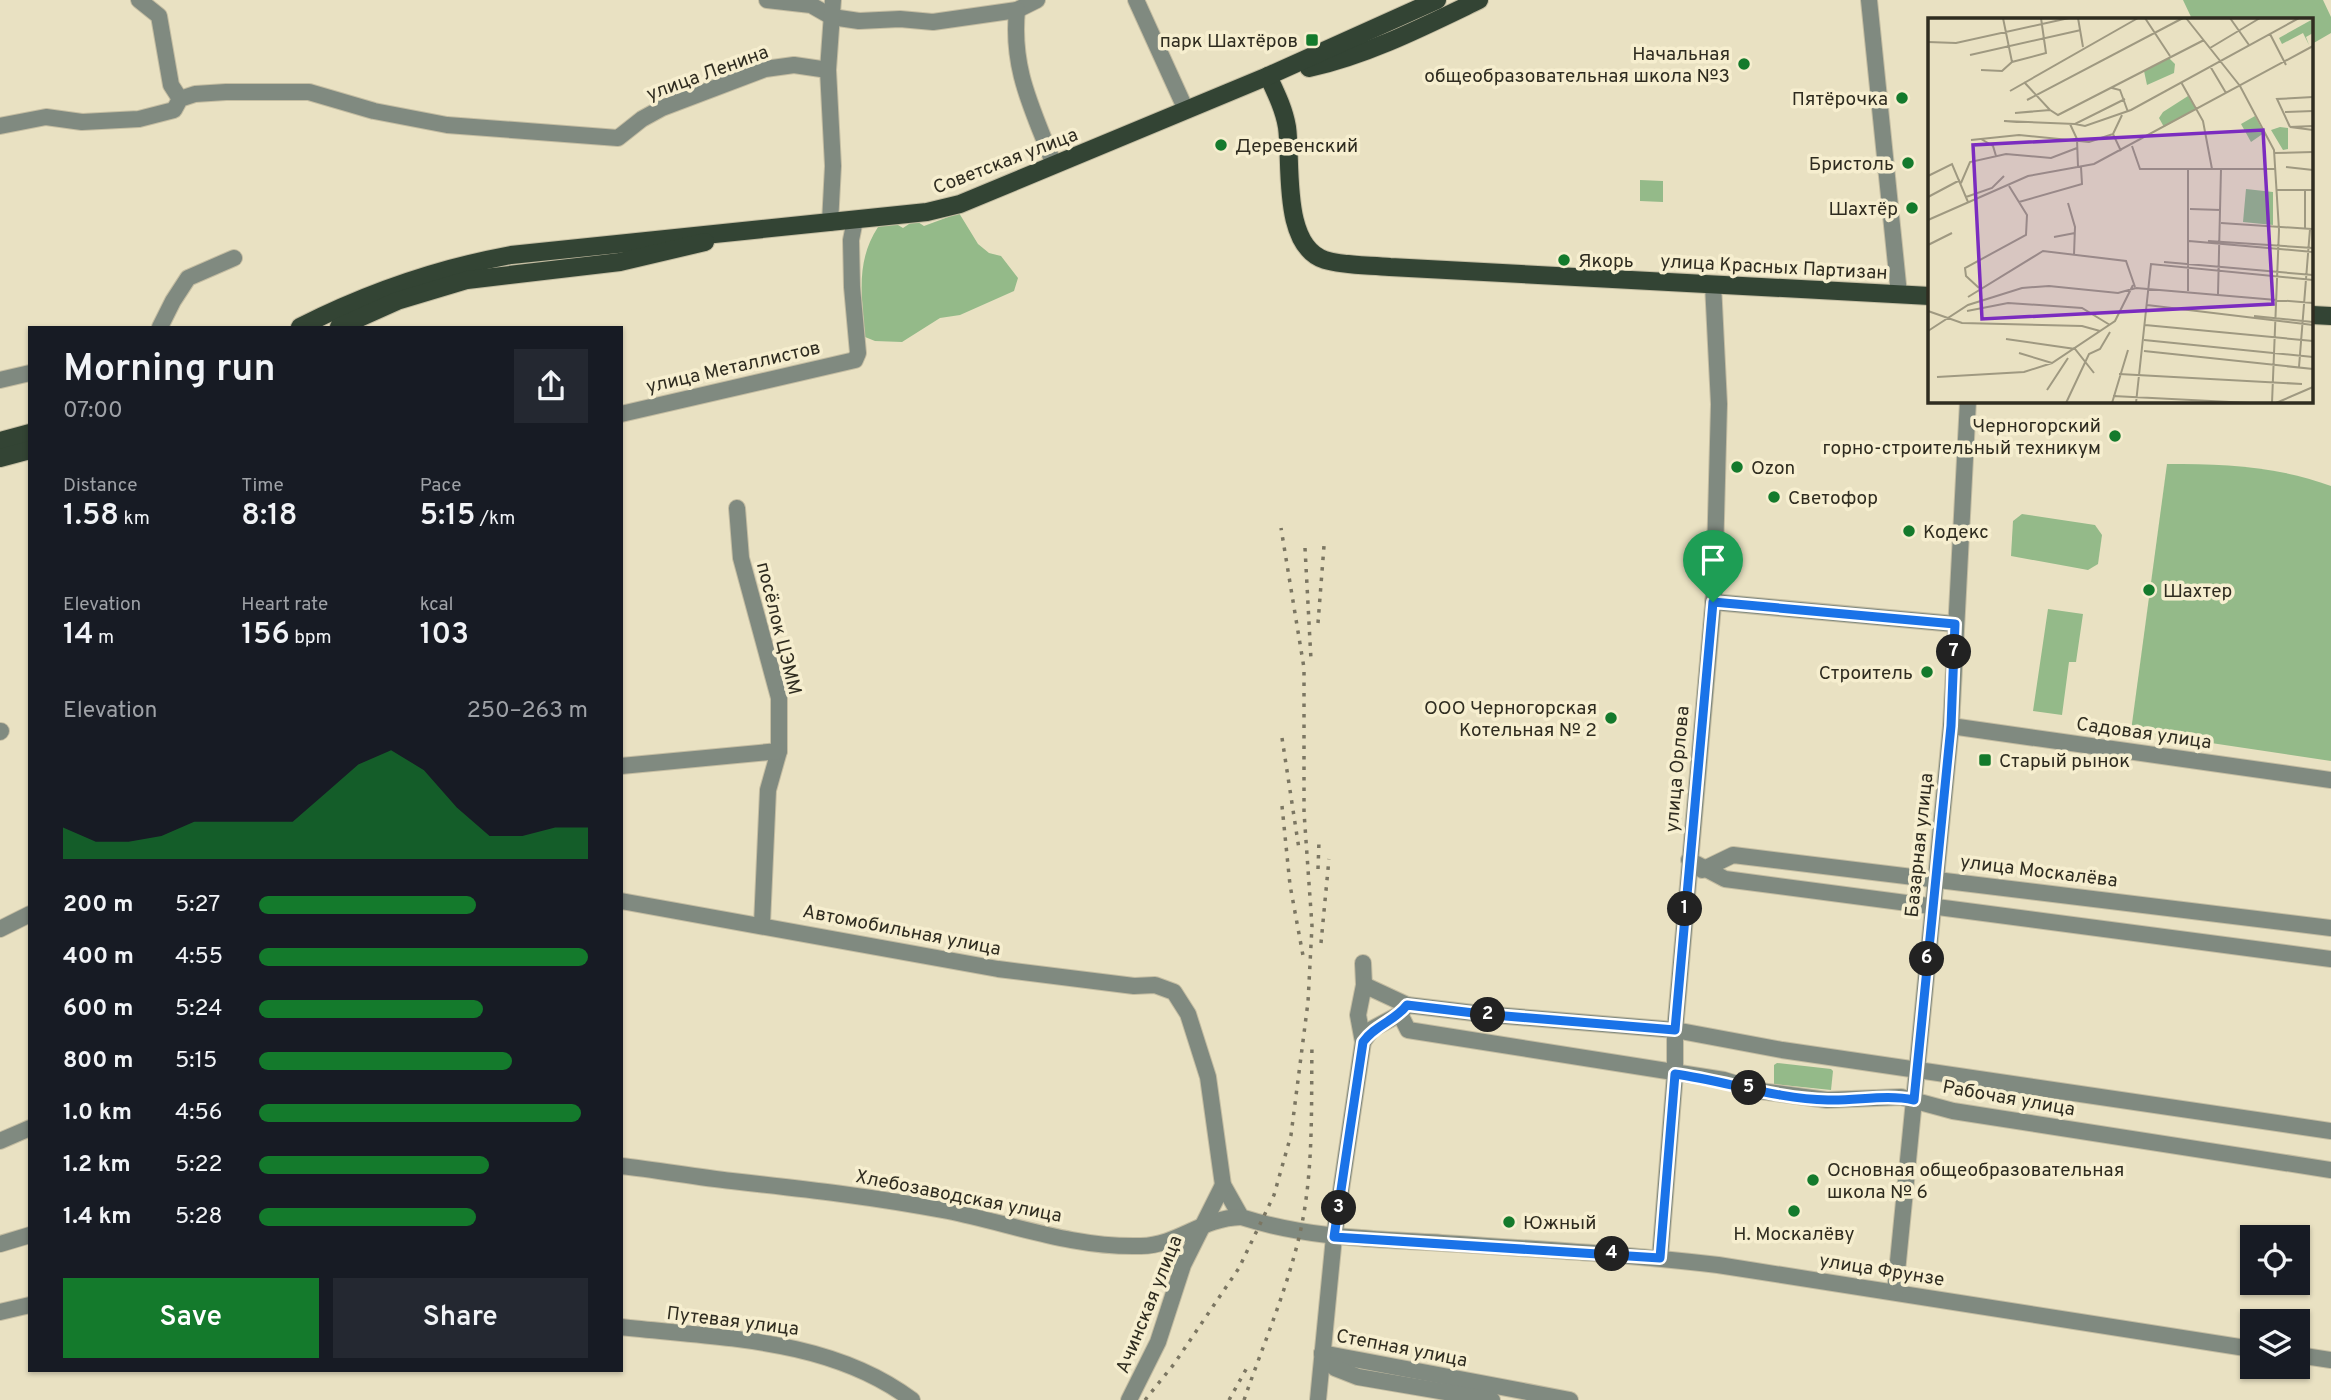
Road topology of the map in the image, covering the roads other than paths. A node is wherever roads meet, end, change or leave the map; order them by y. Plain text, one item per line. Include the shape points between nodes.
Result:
1 (139, 0) edge
2 (767, 0) edge
3 (834, 0) edge
4 (1037, 0) edge
5 (1136, 0) edge
6 (1437, 0) edge
7 (1479, 0) edge
8 (1869, 0) edge
9 (1017, 10) junction
10 (832, 17) junction
11 (828, 70) junction
12 (1268, 76) junction
13 (180, 99) junction
14 (1185, 110) junction
15 (0, 127) edge
16 (1054, 165) junction
17 (855, 220) junction
18 (830, 223) junction
19 (234, 258) dead end
20 (1713, 284) junction
21 (1899, 294) junction
22 (1928, 296) edge
23 (333, 323) edge
24 (160, 326) edge
25 (308, 326) edge
26 (28, 373) edge
27 (0, 380) edge
28 (1968, 402) edge
29 (623, 414) edge
30 (28, 433) edge
31 (0, 440) edge
32 (28, 451) edge
33 (0, 458) edge
34 (737, 508) dead end
35 (1713, 602) junction
36 (1955, 624) junction
37 (1951, 726) junction
38 (779, 751) junction
39 (623, 766) edge
40 (2331, 780) edge
41 (1689, 860) junction
42 (1702, 870) junction
43 (1936, 878) junction
44 (623, 901) edge
45 (1933, 909) junction
46 (28, 915) edge
47 (762, 924) junction
48 (2331, 928) edge
49 (0, 929) edge
50 (2331, 959) edge
51 (1363, 963) dead end
52 (1364, 985) junction
53 (1404, 1009) junction
54 (1675, 1030) junction
55 (1363, 1042) junction
56 (1916, 1069) junction
57 (1675, 1074) junction
58 (1914, 1100) junction
59 (28, 1129) edge
60 (2331, 1131) edge
61 (0, 1141) edge
62 (623, 1166) edge
63 (2331, 1170) edge
64 (1223, 1185) junction
65 (1241, 1217) junction
66 (1204, 1224) junction
67 (28, 1236) edge
68 (1334, 1237) junction
69 (0, 1244) edge
70 (1660, 1258) junction
71 (1895, 1292) junction
72 (28, 1305) edge
73 (0, 1312) edge
74 (623, 1327) edge
75 (2240, 1347) edge
76 (1322, 1353) junction
77 (2310, 1357) edge
78 (2331, 1360) edge
79 (912, 1400) edge
80 (1129, 1400) edge
81 (1318, 1400) edge
82 (1492, 1400) edge
83 (1570, 1400) edge

1 - 13 street via 159,16 171,85
2 - 10 street via 811,5
3 - 10 street
4 - 9 street
5 - 14 street
6 - 12 main road, Советская улица
7 - 12 main road, Советская улица via 1337,61
8 - 21 street
9 - 10 street via 933,22
9 - 16 street via 1016,64
10 - 11 street
11 - 13 street, улица Ленина via 794,65 765,69 642,119 618,138 447,125 309,92 195,94
11 - 18 street via 833,166
12 - 14 main road, Советская улица
12 - 20 main road, улица Красных Партизан via 1287,128 1297,228 1308,250 1324,259 1390,267
13 - 15 street via 174,110 139,118 82,122 46,117
14 - 16 main road, Советская улица
16 - 17 main road, Советская улица via 960,204
17 - 18 main road, Советская улица
17 - 29 street, улица Металлистов via 851,240 855,360
18 - 23 main road, Советская улица via 512,255 454,266 370,293
19 - 24 street via 188,278
20 - 21 main road, улица Красных Партизан
20 - 35 street, улица Орлова via 1719,404
21 - 22 main road, улица Красных Партизан
23 - 25 main road, Советская улица
26 - 27 street
28 - 36 street, Базарная улица
30 - 31 main road
32 - 33 main road
34 - 38 street, посёлок ЦЭММ via 741,558 779,698
35 - 36 street
35 - 41 street, улица Орлова
36 - 37 street, Базарная улица
37 - 40 street, Садовая улица
37 - 43 street, Базарная улица
38 - 39 street
38 - 47 street, посёлок ЦЭММ via 768,790
41 - 42 street
41 - 54 street, улица Орлова
42 - 43 street, улица Москалёва via 1733,855
42 - 45 street via 1725,879
43 - 45 street, Базарная улица
43 - 48 street, улица Москалёва
44 - 47 street, Автомобильная улица
45 - 50 street
45 - 56 street, Базарная улица
46 - 49 street
47 - 64 street, Автомобильная улица via 998,970 1154,985 1174,992 1188,1014 1208,1077
51 - 52 street
52 - 53 street
52 - 55 street via 1358,1016
53 - 54 street, Рабочая улица
53 - 55 street via 1372,1029
53 - 57 street, Рабочая улица via 1408,1031
54 - 56 street, Рабочая улица
54 - 57 street, улица Орлова
55 - 68 street
56 - 58 street, Базарная улица
56 - 60 street, Рабочая улица
57 - 58 street, Рабочая улица via 1827,1100
57 - 70 street, улица Орлова
58 - 63 street, Рабочая улица via 1953,1111
58 - 71 street, Базарная улица
59 - 61 street
62 - 66 street, Хлебозаводская улица via 950,1211 1095,1244 1158,1244
64 - 65 street
64 - 66 street, Ачинская улица
65 - 66 street, Хлебозаводская улица
65 - 68 street, улица Фрунзе via 1289,1231
66 - 80 street, Ачинская улица via 1183,1265 1158,1342
67 - 69 street
68 - 70 street, улица Фрунзе
68 - 76 street
70 - 71 street, улица Фрунзе
71 - 75 street, улица Фрунзе
72 - 73 street
74 - 79 street, Путевая улица via 804,1349 887,1382
76 - 81 street
76 - 82 street, Степная улица via 1335,1368 1358,1377
76 - 83 street, Степная улица
77 - 78 street

